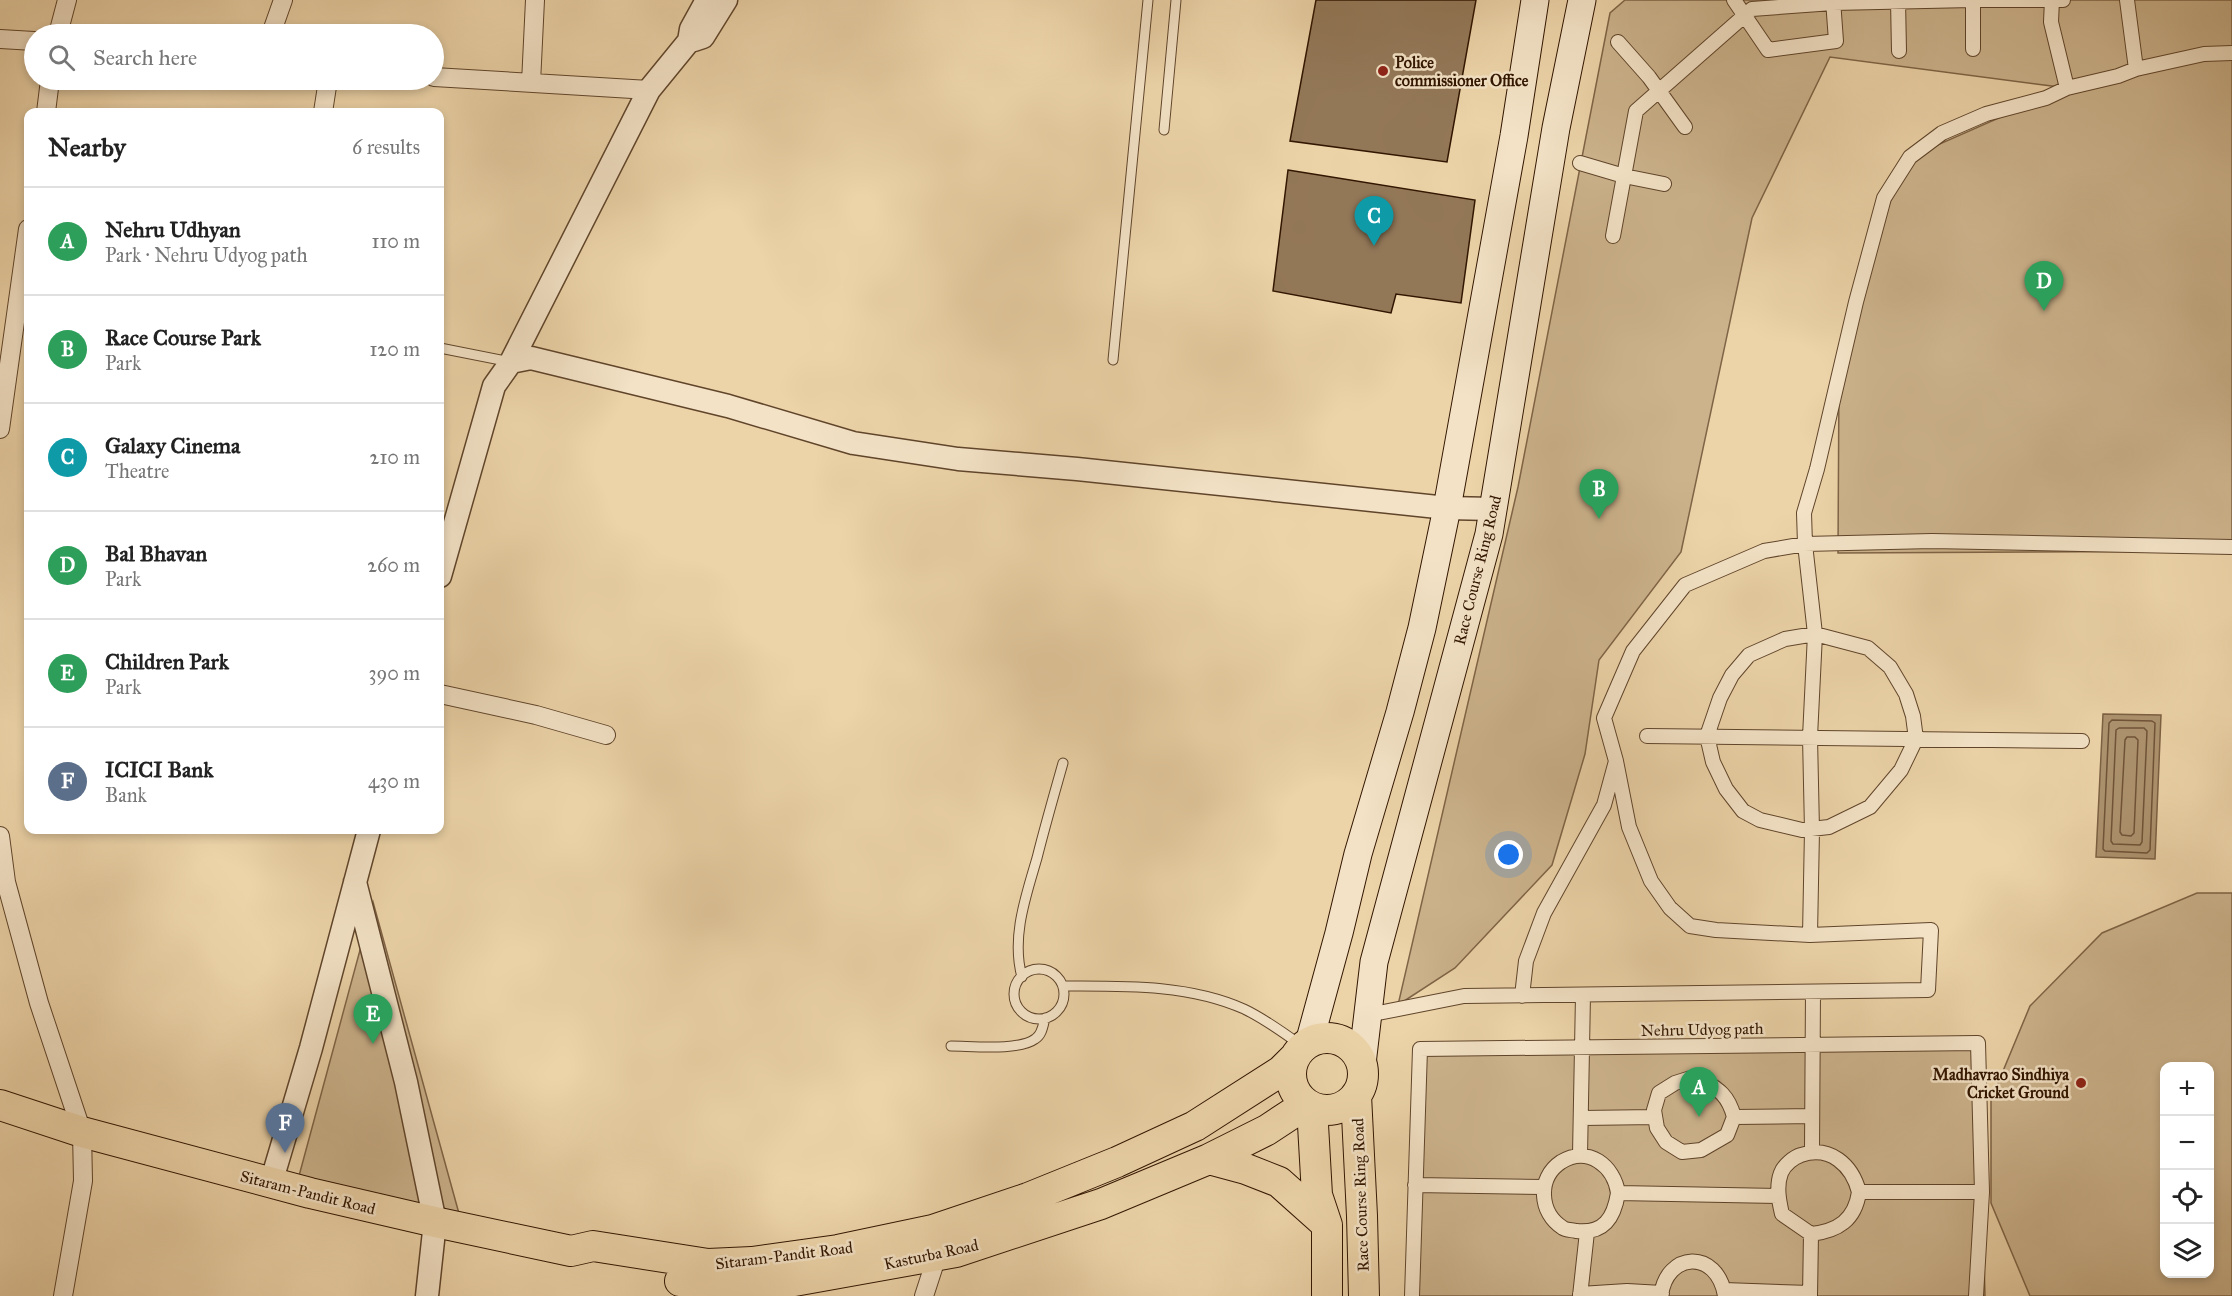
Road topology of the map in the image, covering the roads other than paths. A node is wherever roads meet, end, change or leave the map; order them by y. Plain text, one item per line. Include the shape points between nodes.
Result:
1 (67, 0) edge
2 (283, 0) edge
3 (535, 0) edge
4 (707, 0) edge
5 (726, 0) edge
6 (1148, 0) edge
7 (1176, 0) edge
8 (1535, 0) edge
9 (1582, 0) edge
10 (1734, 0) edge
11 (1898, 0) edge
12 (1973, 0) edge
13 (2052, 0) edge
14 (2063, 0) edge
15 (2127, 0) edge
16 (1833, 1) edge
17 (1745, 15) junction
18 (61, 24) edge
19 (275, 24) edge
20 (0, 39) edge
21 (24, 40) edge
22 (689, 41) junction
23 (1618, 42) dead end
24 (1973, 49) dead end
25 (1899, 51) dead end
26 (2232, 52) edge
27 (2136, 69) junction
28 (444, 78) edge
29 (531, 83) junction
30 (2067, 88) junction
31 (49, 90) edge
32 (326, 90) edge
33 (649, 90) junction
34 (1659, 91) junction
35 (46, 108) edge
36 (324, 108) edge
37 (1685, 127) dead end
38 (1164, 130) dead end
39 (1580, 163) dead end
40 (1624, 176) junction
41 (1664, 184) dead end
42 (1613, 236) dead end
43 (24, 252) edge
44 (444, 349) edge
45 (5, 360) edge
46 (1113, 360) dead end
47 (511, 362) junction
48 (0, 429) edge
49 (1447, 507) junction
50 (1493, 509) junction
51 (1805, 544) junction
52 (2232, 547) edge
53 (444, 562) edge
54 (1815, 634) junction
55 (444, 695) edge
56 (606, 735) dead end
57 (1647, 735) dead end
58 (1707, 736) junction
59 (1810, 736) junction
60 (1916, 739) junction
61 (2082, 741) dead end
62 (1616, 761) junction
63 (1063, 763) dead end
64 (1812, 830) junction
65 (368, 834) edge
66 (0, 836) edge
67 (3, 881) edge
68 (355, 882) junction
69 (1810, 935) junction
70 (1022, 977) junction
71 (1063, 986) junction
72 (1812, 992) junction
73 (1583, 994) junction
74 (1522, 996) junction
75 (1368, 1015) junction
76 (1045, 1018) junction
77 (1812, 1044) junction
78 (951, 1046) dead end
79 (1301, 1049) junction
80 (1362, 1064) junction
81 (1356, 1095) junction
82 (0, 1106) edge
83 (1309, 1106) junction
84 (1812, 1116) junction
85 (1655, 1117) junction
86 (1734, 1117) junction
87 (1582, 1119) junction
88 (82, 1132) junction
89 (1812, 1151) junction
90 (1580, 1155) junction
91 (1209, 1160) junction
92 (271, 1183) junction
93 (1415, 1185) junction
94 (1543, 1187) junction
95 (1859, 1192) junction
96 (1982, 1192) junction
97 (1618, 1193) junction
98 (1778, 1196) junction
99 (435, 1222) junction
100 (1327, 1225) junction
101 (1587, 1232) junction
102 (1811, 1234) junction
103 (935, 1243) junction
104 (571, 1251) junction
105 (793, 1290) edge
106 (1724, 1293) edge
107 (1580, 1295) edge
108 (1661, 1295) edge
109 (1810, 1295) edge
110 (63, 1296) edge
111 (427, 1296) edge
112 (924, 1296) edge
113 (1328, 1296) edge
114 (1364, 1296) edge
115 (1412, 1296) edge
116 (1976, 1296) edge

1 - 18 street
2 - 19 street
3 - 29 street
4 - 22 street via 691,28
5 - 22 street via 703,37
6 - 46 lane
7 - 38 lane
8 - 49 main road
9 - 50 main road, Race Course Ring Road via 1556,128
10 - 17 street
11 - 12 street
11 - 16 street
11 - 25 street
12 - 13 street
12 - 24 street
13 - 14 street
13 - 30 street via 2051,22
15 - 27 street
16 - 17 street via 1752,9
16 - 17 street via 1836,41 1805,46 1768,50
17 - 34 street
20 - 21 street
22 - 33 street
23 - 34 street
26 - 27 street
27 - 30 street
28 - 29 street
29 - 33 street
30 - 51 street via 1942,133 1910,157 1884,198 1804,513
31 - 35 street
32 - 36 street
33 - 47 street
34 - 37 street
34 - 40 street via 1636,111
39 - 40 street
40 - 41 street
40 - 42 street
43 - 45 street
44 - 47 lane
45 - 48 street
47 - 49 street via 531,358 555,363 728,406 853,443 958,459
47 - 53 street via 494,386
49 - 50 street
49 - 79 main road via 1422,628 1339,933
50 - 75 main road, Race Course Ring Road via 1374,962
51 - 52 street
51 - 54 street
51 - 62 street via 1764,551 1685,585 1633,651 1604,718
54 - 58 street via 1785,639 1749,655 1720,698
54 - 59 street
54 - 60 street via 1869,648 1890,667 1906,694
55 - 56 street
57 - 58 street
58 - 59 street
58 - 64 street via 1713,762 1726,789 1743,811 1760,820
59 - 60 street
59 - 64 street
60 - 61 street
60 - 64 street via 1901,770 1870,807 1830,827
62 - 69 street via 1629,827 1651,881 1670,908 1690,926
62 - 74 street via 1604,805 1544,913 1526,962
63 - 70 lane via 1021,916 1017,948
64 - 69 street
65 - 68 street
66 - 67 street
67 - 88 street
68 - 92 street
68 - 99 street via 406,1082
69 - 72 street via 1931,930 1928,990
70 - 71 lane via 1045,970
70 - 76 lane via 1014,991 1017,1006 1029,1017
71 - 76 lane via 1063,1003 1053,1016
71 - 79 lane via 1135,987 1220,1000 1261,1019
72 - 73 street
72 - 77 street
73 - 74 street
73 - 87 street
74 - 75 street via 1464,996
75 - 80 main road, Race Course Ring Road
76 - 78 lane via 1036,1039 1025,1044
77 - 84 street
77 - 93 street, Nehru Udyog path via 1420,1048
77 - 96 street, Nehru Udyog path via 1978,1043
79 - 80 main road via 1315,1039 1329,1037 1344,1042
79 - 83 main road via 1290,1072 1293,1087
79 - 103 main road, Sitaram-Pandit Road via 1281,1071 1195,1126
80 - 81 main road via 1362,1083
81 - 83 main road via 1340,1107 1323,1110
81 - 114 main road, Race Course Ring Road
82 - 88 main road, Sitaram-Pandit Road
83 - 91 main road, Kasturba Road
83 - 100 main road, Race Course Ring Road via 1317,1195
84 - 86 street
84 - 89 street
85 - 86 street via 1666,1142 1682,1152 1701,1150 1727,1135
85 - 86 street via 1659,1093 1697,1076 1722,1092
85 - 87 street
87 - 90 street
88 - 92 main road, Sitaram-Pandit Road
88 - 110 street via 83,1181
89 - 95 street via 1831,1154 1848,1167
89 - 98 street via 1794,1157 1781,1172
90 - 94 street via 1561,1162
90 - 97 street via 1593,1157 1607,1168 1616,1180
91 - 100 main road via 1279,1182
91 - 103 main road, Kasturba Road via 1101,1204 956,1252
92 - 99 main road, Sitaram-Pandit Road
93 - 94 street
93 - 115 street, Nehru Udyog path
94 - 101 street via 1544,1202 1552,1218 1564,1229
95 - 96 street
95 - 102 street via 1850,1217 1828,1232
96 - 116 street, Nehru Udyog path
97 - 98 street
97 - 101 street via 1611,1219
98 - 102 street via 1782,1214
99 - 104 main road, Sitaram-Pandit Road
99 - 111 street
100 - 113 main road, Race Course Ring Road
101 - 107 street
102 - 109 street
103 - 104 main road, Sitaram-Pandit Road via 708,1264 593,1246
103 - 105 main road, Kasturba Road
103 - 112 street
104 - 105 main road, Kasturba Road via 591,1264 667,1279
106 - 108 street via 1713,1267 1692,1261 1674,1268 1663,1283
106 - 109 street
107 - 108 street via 1627,1291

